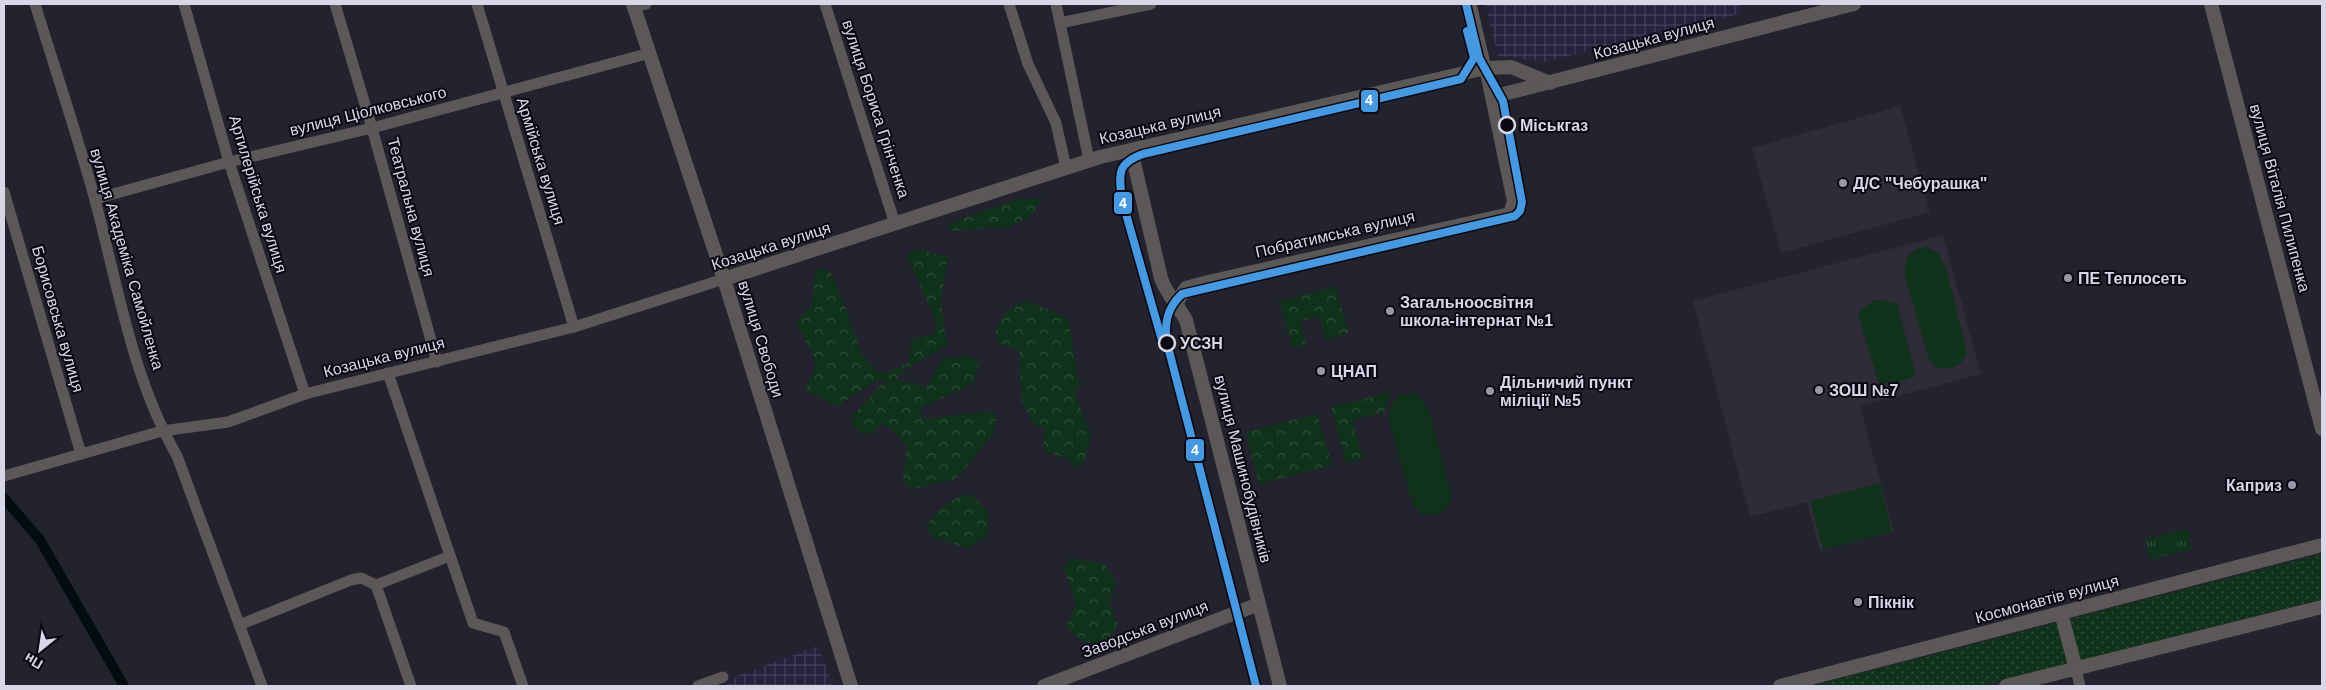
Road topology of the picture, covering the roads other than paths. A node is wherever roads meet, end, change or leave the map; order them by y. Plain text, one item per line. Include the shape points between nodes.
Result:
1 (35, 4) edge
2 (184, 4) edge
3 (335, 4) edge
4 (477, 4) edge
5 (825, 4) edge
6 (1009, 4) edge
7 (1056, 4) edge
8 (1151, 4) edge
9 (1471, 4) edge
10 (1854, 4) edge
11 (2212, 4) edge
12 (638, 5) edge
13 (1060, 23) junction
14 (650, 53) junction
15 (1486, 68) junction
16 (1550, 83) junction
17 (504, 93) junction
18 (1492, 97) junction
19 (372, 128) junction
20 (1131, 150) junction
21 (1089, 160) junction
22 (229, 162) junction
23 (1066, 168) junction
24 (4, 192) edge
25 (95, 199) junction
26 (895, 224) junction
27 (724, 279) junction
28 (1177, 302) junction
29 (574, 327) junction
30 (437, 362) junction
31 (388, 374) junction
32 (305, 394) junction
33 (2322, 430) edge
34 (162, 431) junction
35 (81, 454) junction
36 (4, 476) edge
37 (2322, 545) edge
38 (450, 556) junction
39 (376, 586) junction
40 (1258, 604) junction
41 (2322, 607) edge
42 (2061, 613) junction
43 (239, 625) junction
44 (2076, 669) junction
45 (723, 677) dead end
46 (262, 686) edge
47 (411, 686) edge
48 (523, 686) edge
49 (698, 686) edge
50 (852, 686) edge
51 (1044, 686) edge
52 (1280, 686) edge
53 (1780, 686) edge
54 (2006, 686) edge
55 (2080, 686) edge

1 - 25 street, вулиця Академіка Самойленка
2 - 22 street, Артилерійська вулиця
3 - 19 street, Театральна вулиця
4 - 17 street, Армійська вулиця
5 - 26 street, вулиця Бориса Грінченка
6 - 23 street via 1028,64 1056,123
7 - 13 street
8 - 13 street
9 - 15 street
10 - 16 street, Козацька вулиця
11 - 33 street, вулиця Віталія Пилипенка
12 - 14 street, вулиця Свободи
13 - 21 street
14 - 17 street, вулиця Ціолковського
14 - 27 street, вулиця Свободи
15 - 16 street, Козацька вулиця via 1511,67
15 - 18 street
15 - 20 street, Козацька вулиця
16 - 18 street, Козацька вулиця
17 - 19 street, вулиця Ціолковського
17 - 29 street, Армійська вулиця
18 - 28 street, Побратимська вулиця via 1514,201 1510,214 1208,282 1186,288
19 - 22 street, вулиця Ціолковського
19 - 30 street, Театральна вулиця
20 - 21 street, Козацька вулиця
20 - 28 street, вулиця Машинобудівників via 1160,278 1164,288
21 - 23 street, Козацька вулиця
22 - 25 street, вулиця Ціолковського
22 - 32 street, Артилерійська вулиця
23 - 26 street, Козацька вулиця
24 - 35 street, Борисовська вулиця
25 - 34 street, вулиця Академіка Самойленка via 128,335
26 - 27 street, Козацька вулиця
27 - 29 street, Козацька вулиця
27 - 50 street, вулиця Свободи
28 - 40 street, вулиця Машинобудівників via 1186,320
29 - 30 street, Козацька вулиця
30 - 31 street, Козацька вулиця
31 - 32 street, Козацька вулиця
31 - 38 street
32 - 34 street, Козацька вулиця via 228,422
34 - 35 street, Козацька вулиця
34 - 43 street, вулиця Академіка Самойленка via 177,456
35 - 36 street, Козацька вулиця
37 - 42 street, Космонавтів вулиця
38 - 39 street
38 - 48 street via 473,623 504,632
39 - 43 street via 361,578 352,580
39 - 47 street
40 - 51 street, Заводська вулиця
40 - 52 street, вулиця Машинобудівників
41 - 44 street
42 - 44 street
42 - 53 street, Космонавтів вулиця
43 - 46 street, вулиця Академіка Самойленка
44 - 54 street
44 - 55 street
45 - 49 street

